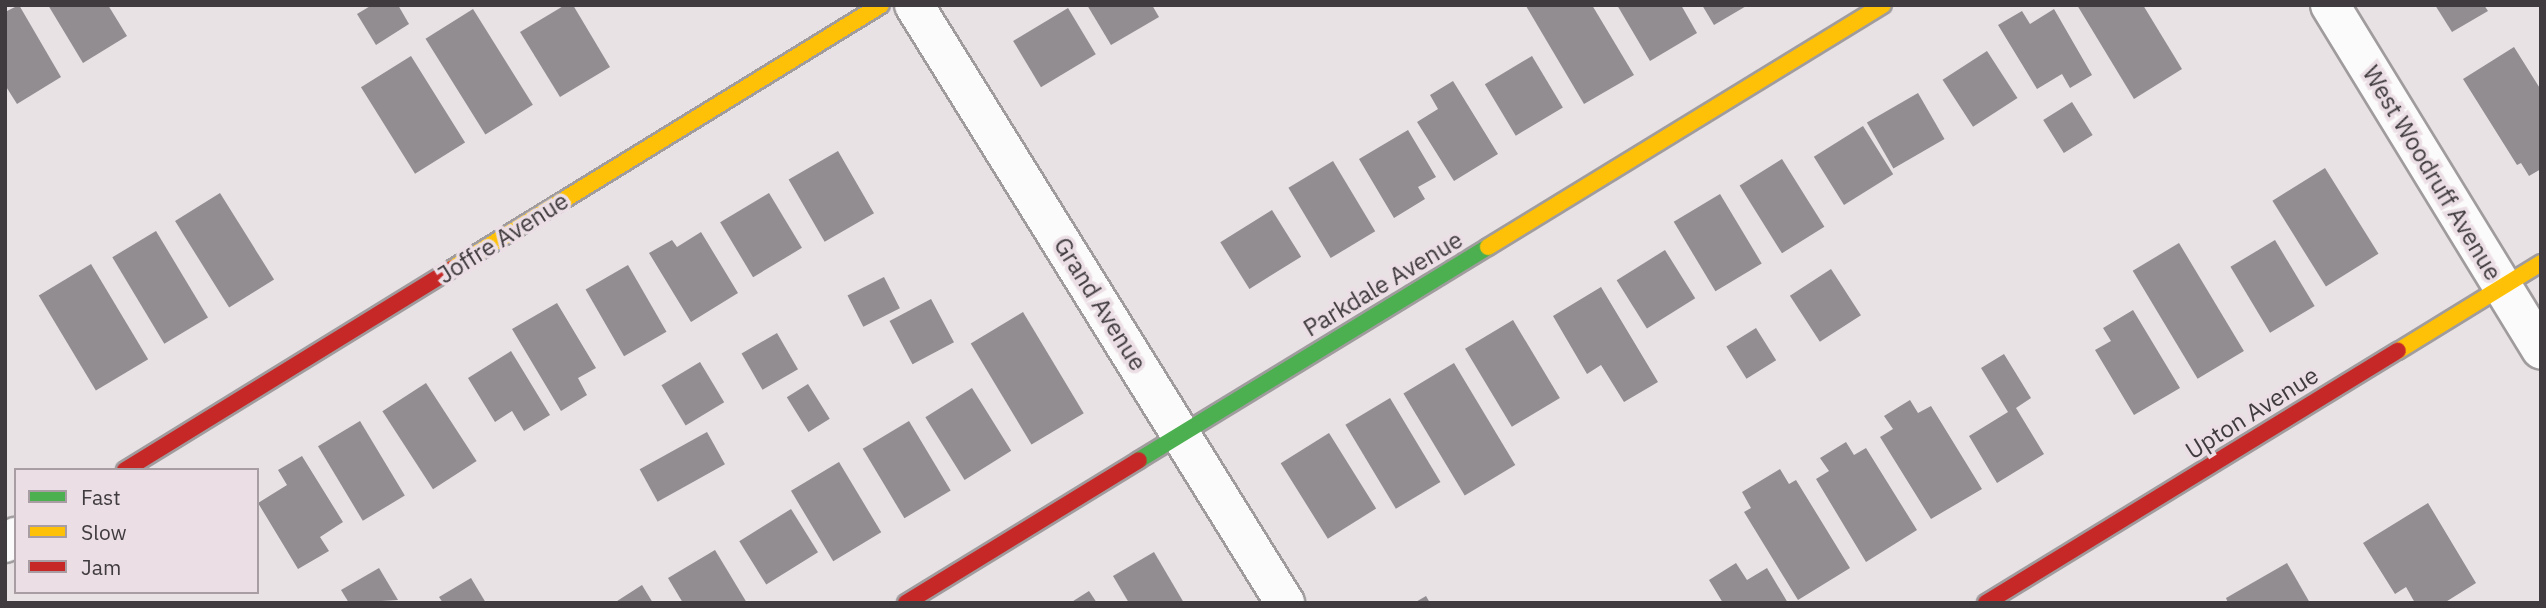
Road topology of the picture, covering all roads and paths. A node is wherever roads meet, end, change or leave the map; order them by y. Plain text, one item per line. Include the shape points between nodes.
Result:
1 (881, 5) edge
2 (915, 5) edge
3 (1883, 5) edge
4 (2330, 5) edge
5 (2541, 263) edge
6 (2501, 287) junction
7 (2539, 346) edge
8 (1181, 434) junction
9 (128, 468) edge
10 (906, 603) edge
11 (1285, 603) edge
12 (1986, 603) edge

1 - 9 street, Joffre Avenue
2 - 8 street, Grand Avenue
3 - 8 street, Parkdale Avenue
4 - 6 street, West Woodruff Avenue
5 - 6 street, Upton Avenue
6 - 7 street, West Woodruff Avenue
6 - 12 street, Upton Avenue
8 - 10 street, Parkdale Avenue
8 - 11 street, Grand Avenue

